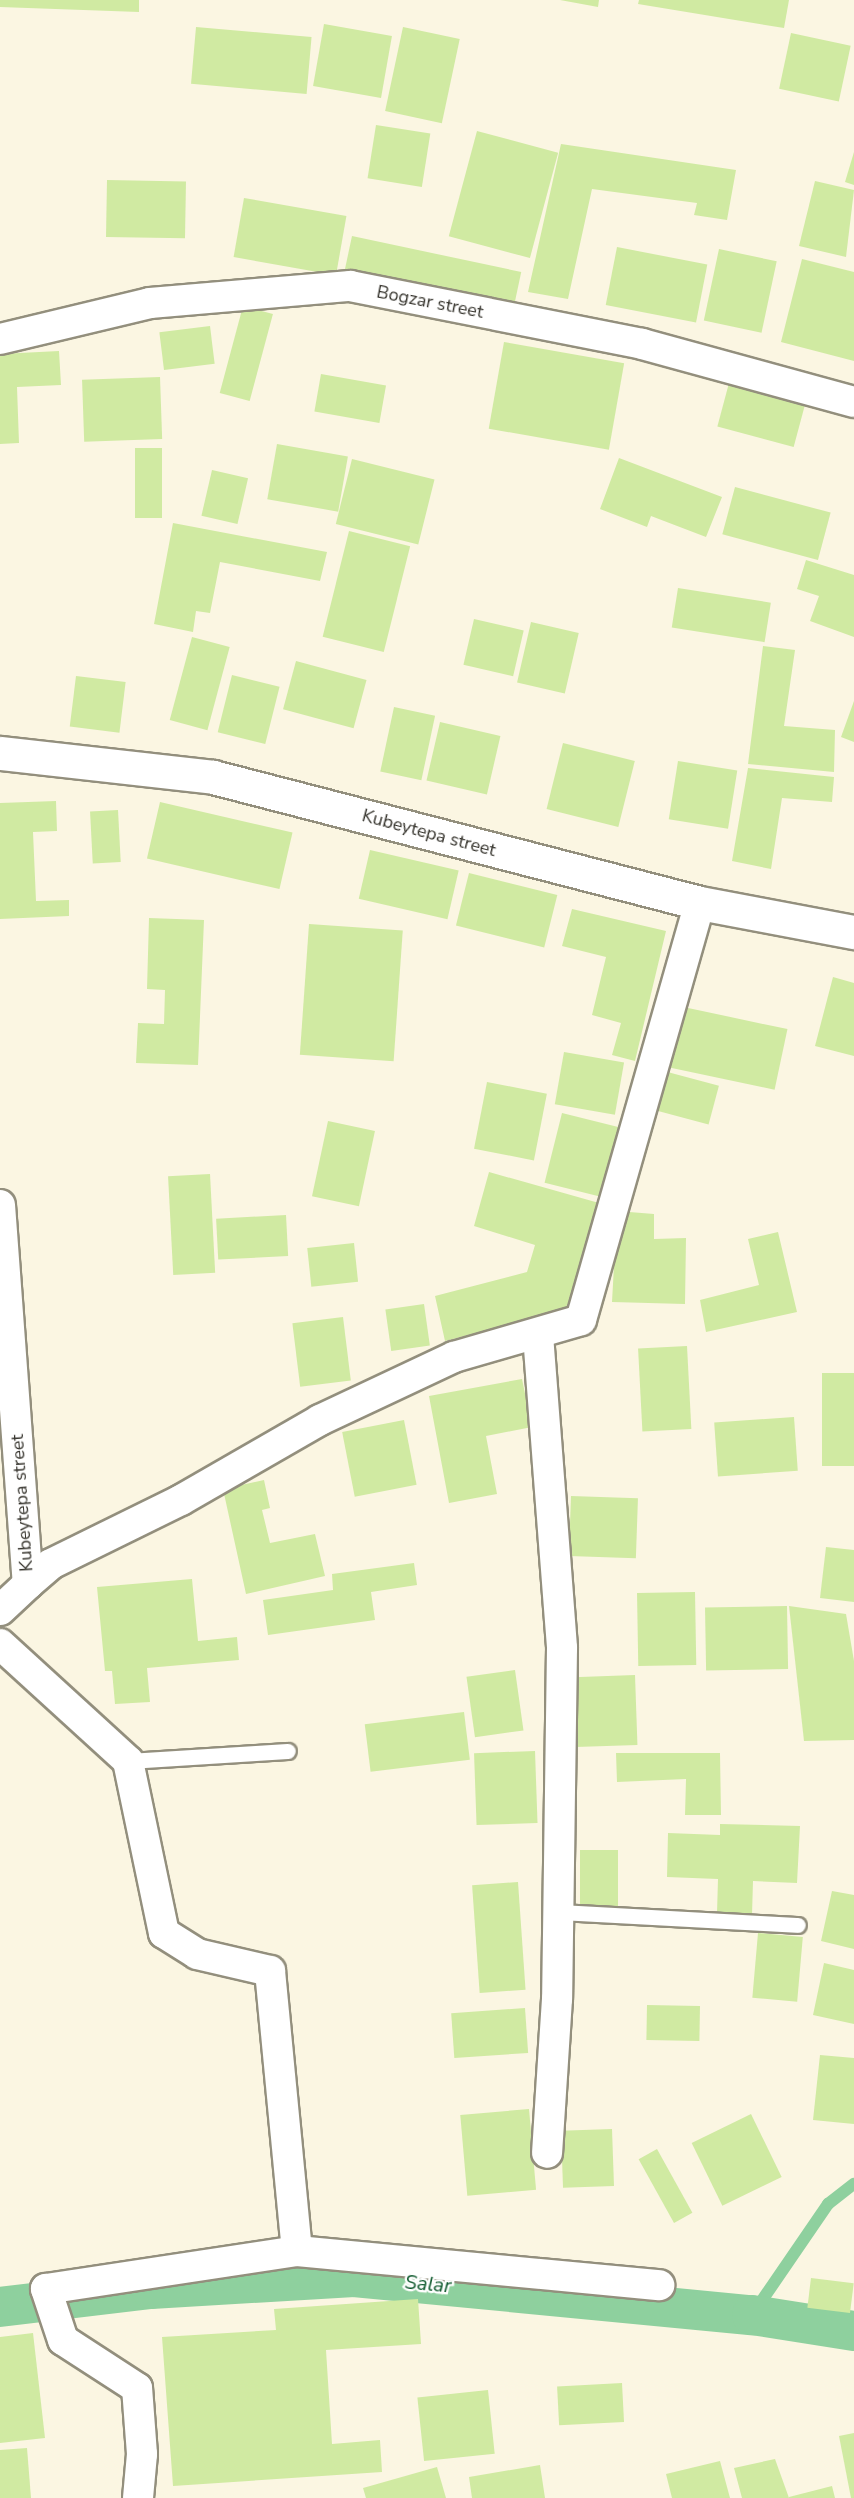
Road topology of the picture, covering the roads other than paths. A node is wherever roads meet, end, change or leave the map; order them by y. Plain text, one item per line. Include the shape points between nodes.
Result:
1 (0, 339) edge
2 (854, 402) edge
3 (0, 753) edge
4 (700, 903) junction
5 (854, 932) edge
6 (0, 1205) edge
7 (2, 1260) edge
8 (538, 1335) junction
9 (28, 1584) junction
10 (0, 1610) edge
11 (0, 1644) edge
12 (288, 1750) dead end
13 (128, 1761) junction
14 (558, 1912) junction
15 (798, 1925) dead end
16 (548, 2154) dead end
17 (297, 2251) junction
18 (659, 2285) dead end
19 (138, 2498) edge

1 - 2 street, Bogzar street via 150,303 350,286 642,344
3 - 4 street, Kubeytepa street via 213,777
4 - 5 street, Kubeytepa street
4 - 8 street via 581,1320
6 - 7 street, Kubeytepa street
7 - 9 street, Kubeytepa street
8 - 9 street via 454,1357 320,1420 181,1500 51,1564
8 - 14 street via 562,1648
9 - 10 street, Kubeytepa street
11 - 13 street
12 - 13 lane
13 - 17 street via 164,1933 198,1954 270,1971
14 - 15 lane
14 - 16 street
17 - 18 street
17 - 19 street via 46,2289 63,2340 136,2388

